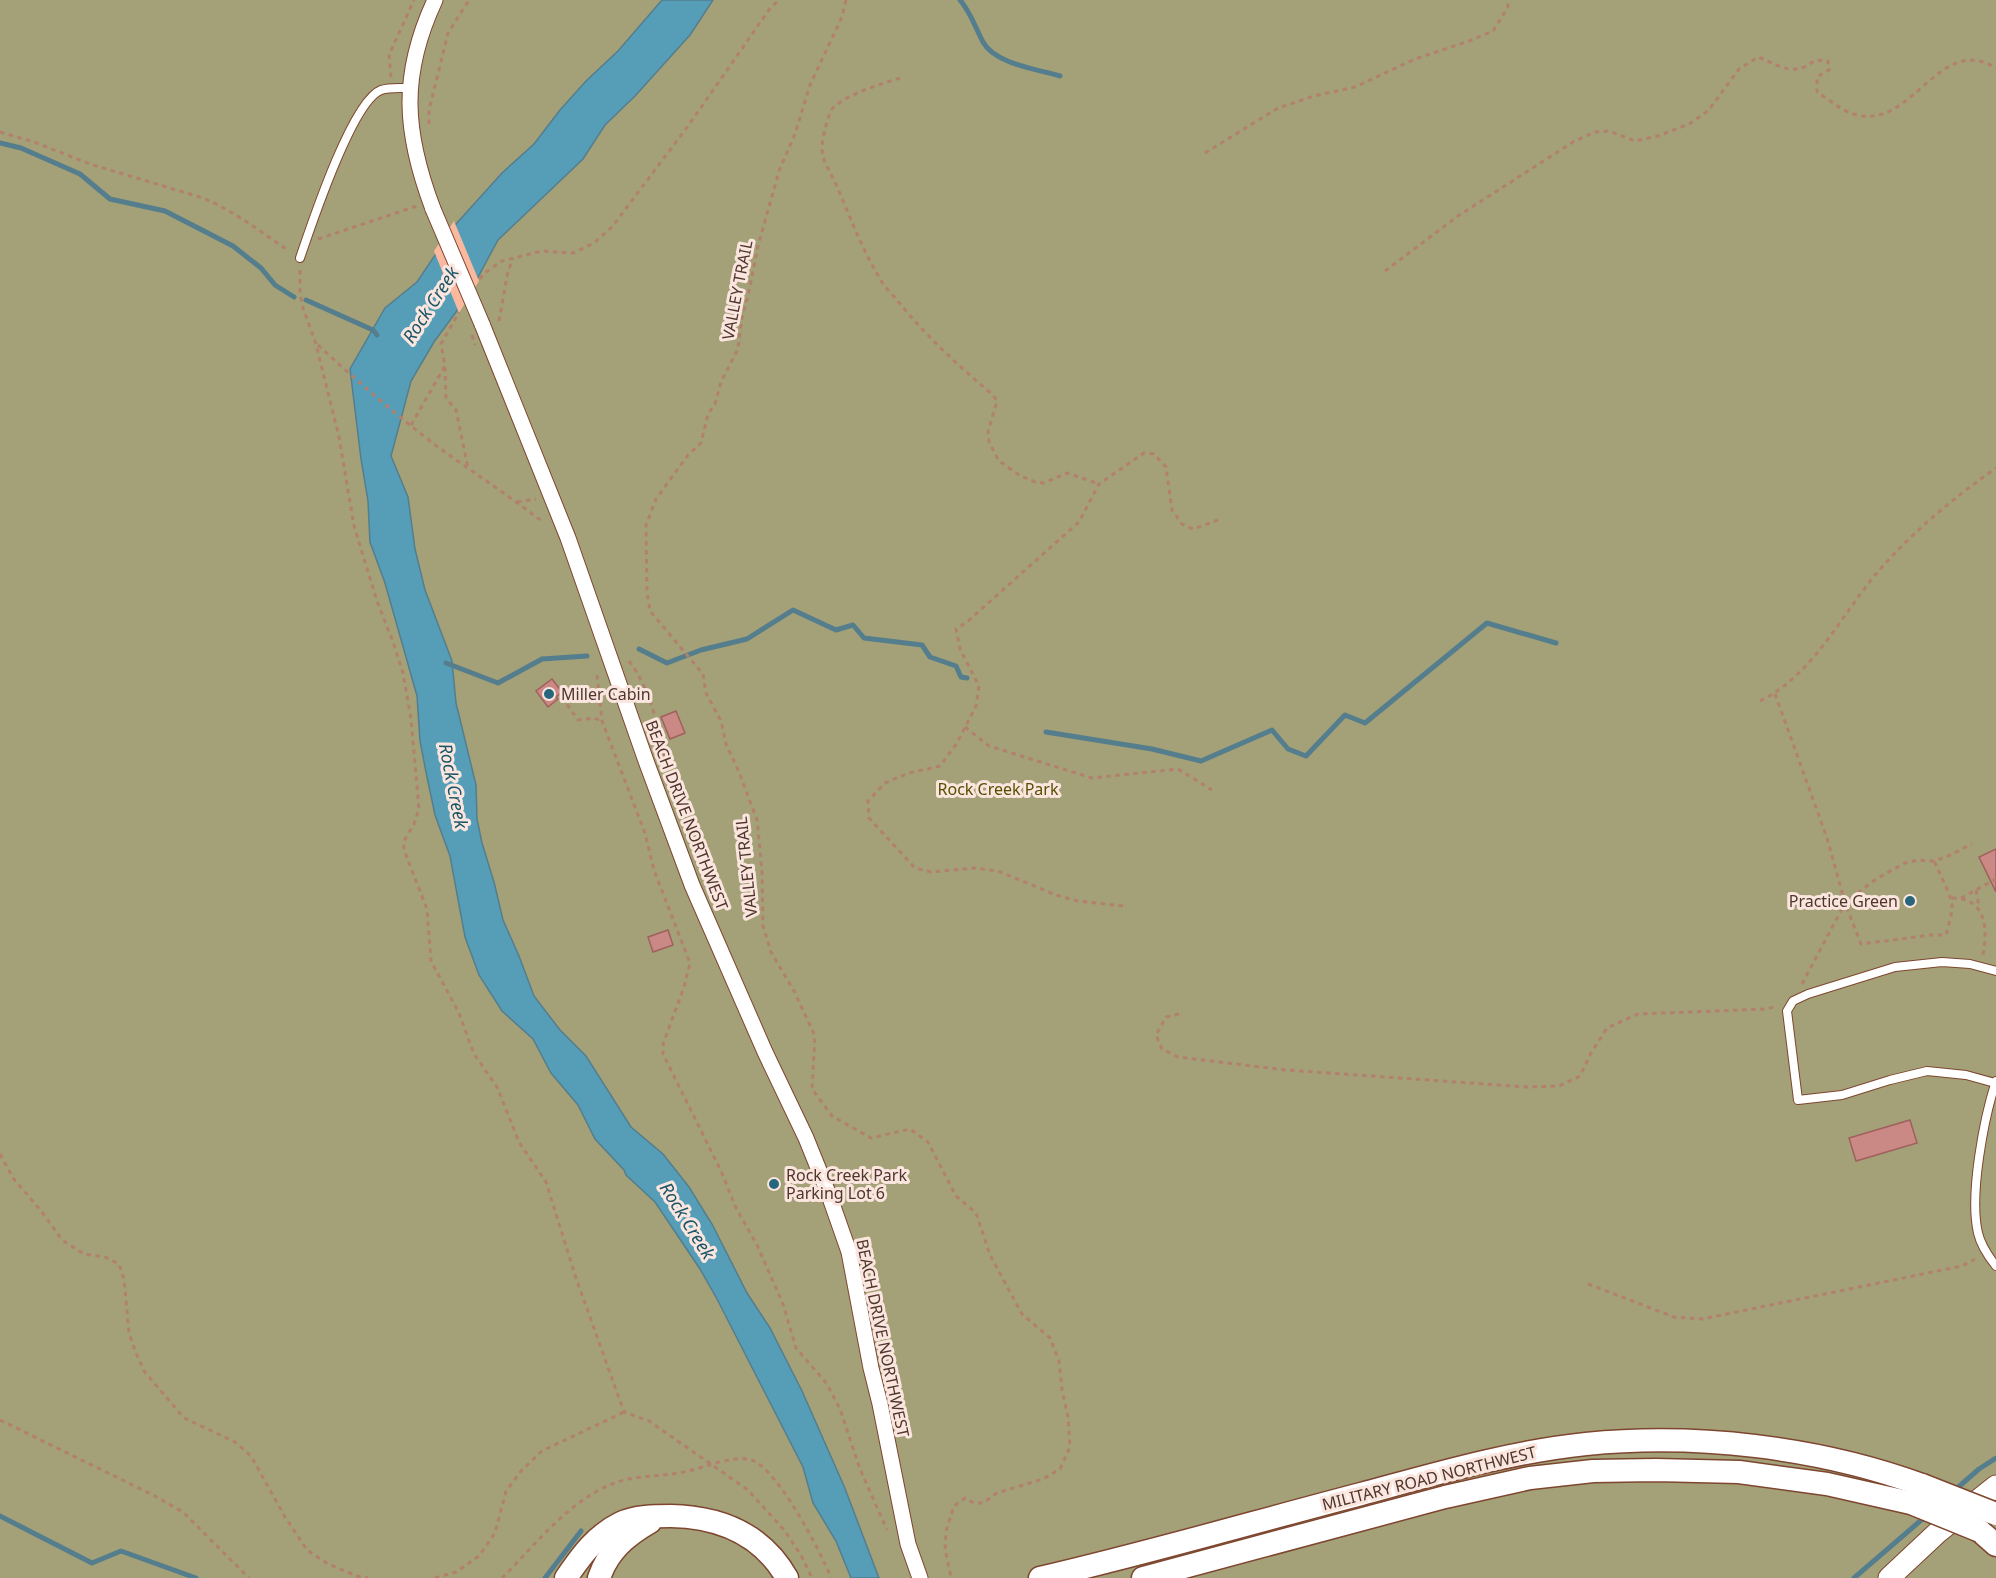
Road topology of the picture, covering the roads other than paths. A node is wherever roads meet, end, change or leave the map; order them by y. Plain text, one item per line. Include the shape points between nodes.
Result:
1 (435, 0) edge
2 (409, 88) junction
3 (300, 258) road end
4 (1996, 971) edge
5 (1996, 1082) edge
6 (1996, 1266) edge
7 (1996, 1486) edge
8 (1916, 1494) junction
9 (1996, 1505) edge
10 (1996, 1514) edge
11 (662, 1516) junction
12 (1991, 1538) edge
13 (566, 1578) edge
14 (599, 1578) edge
15 (787, 1578) edge
16 (920, 1578) edge
17 (1040, 1578) edge
18 (1143, 1578) edge
19 (1889, 1578) edge

1 - 2 street, BEACH DRIVE NORTHWEST via 416,52
2 - 3 lane via 380,90 368,101 338,152
2 - 16 street, BEACH DRIVE NORTHWEST, bridge via 410,122 426,207 483,328 568,538 692,885 806,1138 849,1252 908,1544
4 - 5 lane via 1942,962 1895,967 1808,993 1793,1001 1787,1011 1798,1100 1842,1095 1927,1071
5 - 6 lane via 1984,1128 1976,1212 1978,1234
7 - 19 street
8 - 9 main road, bridge
8 - 10 main road, MILITARY ROAD NORTHWEST, bridge
8 - 12 main road, MILITARY ROAD NORTHWEST, bridge
8 - 17 main road, MILITARY ROAD NORTHWEST via 1877,1470 1787,1451 1685,1441 1588,1444 1438,1473
8 - 18 main road, MILITARY ROAD NORTHWEST via 1739,1472 1593,1471 1530,1478 1445,1497
11 - 13 main road via 623,1521 612,1528 586,1549
11 - 14 main road via 621,1542 610,1553
11 - 15 main road via 709,1519 738,1530 766,1549

